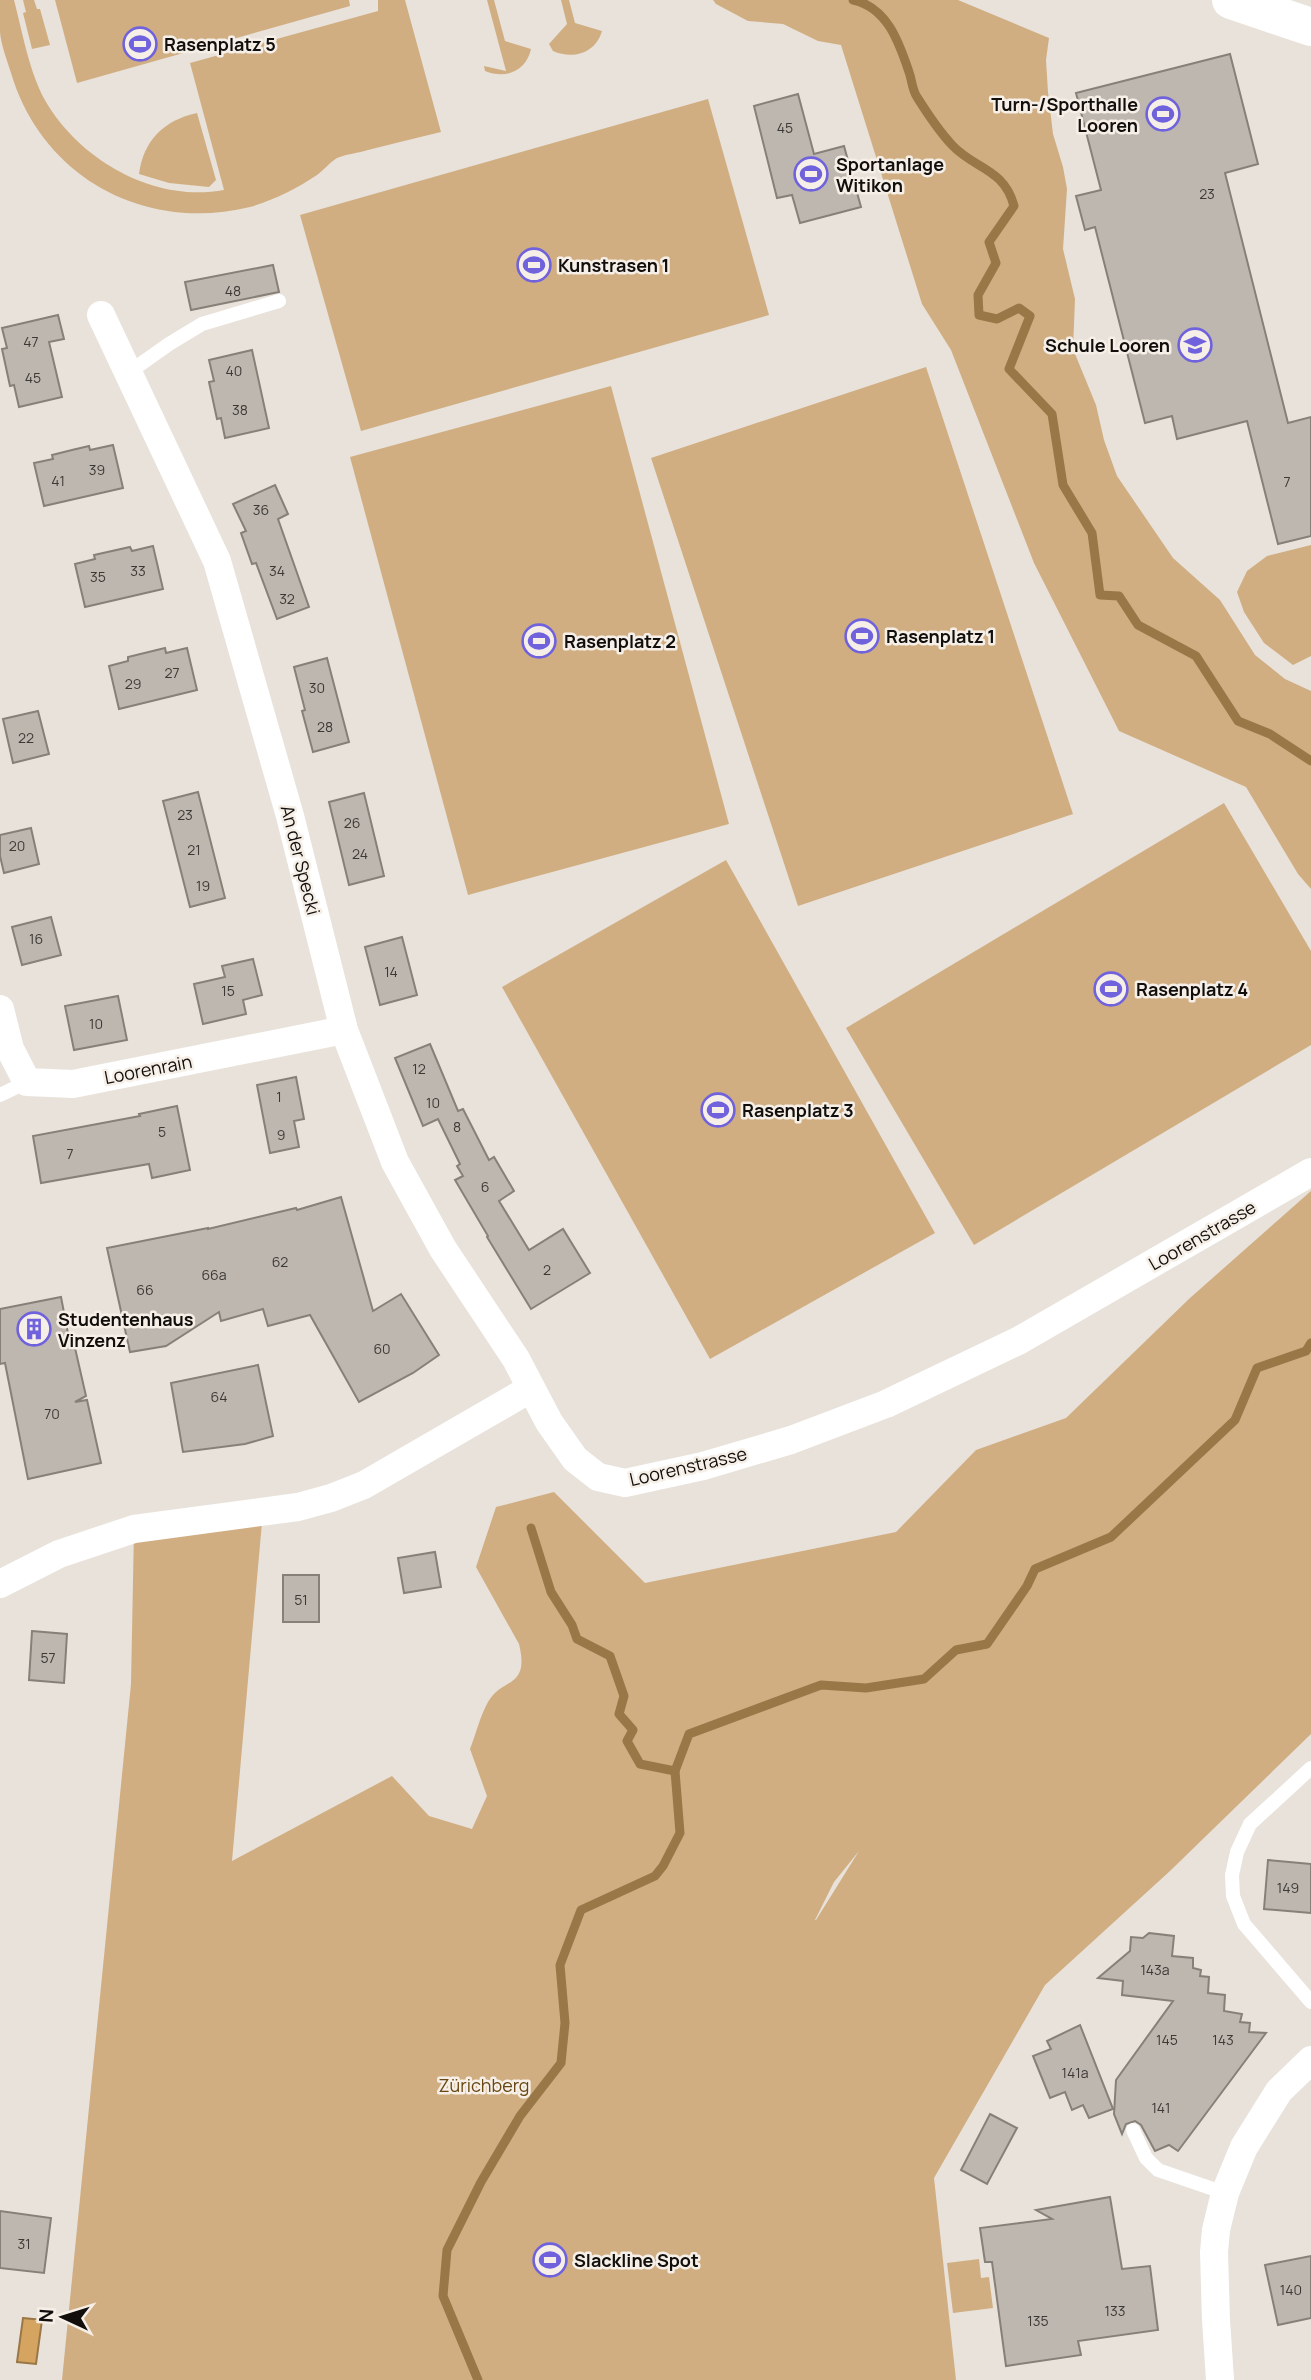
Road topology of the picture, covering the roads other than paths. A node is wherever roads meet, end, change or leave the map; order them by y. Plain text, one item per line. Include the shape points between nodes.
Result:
1 (1230, 0) edge
2 (1311, 27) edge
3 (279, 301) dead end
4 (101, 315) dead end
5 (128, 373) junction
6 (0, 1009) edge
7 (344, 1030) junction
8 (27, 1082) junction
9 (0, 1095) edge
10 (1311, 1172) edge
11 (530, 1389) junction
12 (0, 1584) edge
13 (1311, 1768) edge
14 (1311, 2002) edge
15 (1311, 2060) edge
16 (1132, 2130) dead end
17 (1225, 2193) junction
18 (1220, 2380) edge

1 - 2 street
3 - 5 lane via 202,324
4 - 5 street, An der Specki
5 - 7 street, An der Specki via 216,561 290,816
6 - 8 street via 10,1049
7 - 8 street, Loorenrain via 73,1084
7 - 11 street, An der Specki via 395,1162
8 - 9 lane
10 - 11 street, Loorenstrasse via 994,1353 886,1404 791,1440 703,1466 625,1483 598,1476 575,1459
11 - 12 street via 364,1485 331,1498 298,1507 134,1529 59,1554
13 - 14 lane via 1250,1824 1232,1875 1233,1896 1244,1924
15 - 17 street via 1279,2091 1244,2147
16 - 17 lane via 1146,2158 1158,2170
17 - 18 street via 1214,2252

